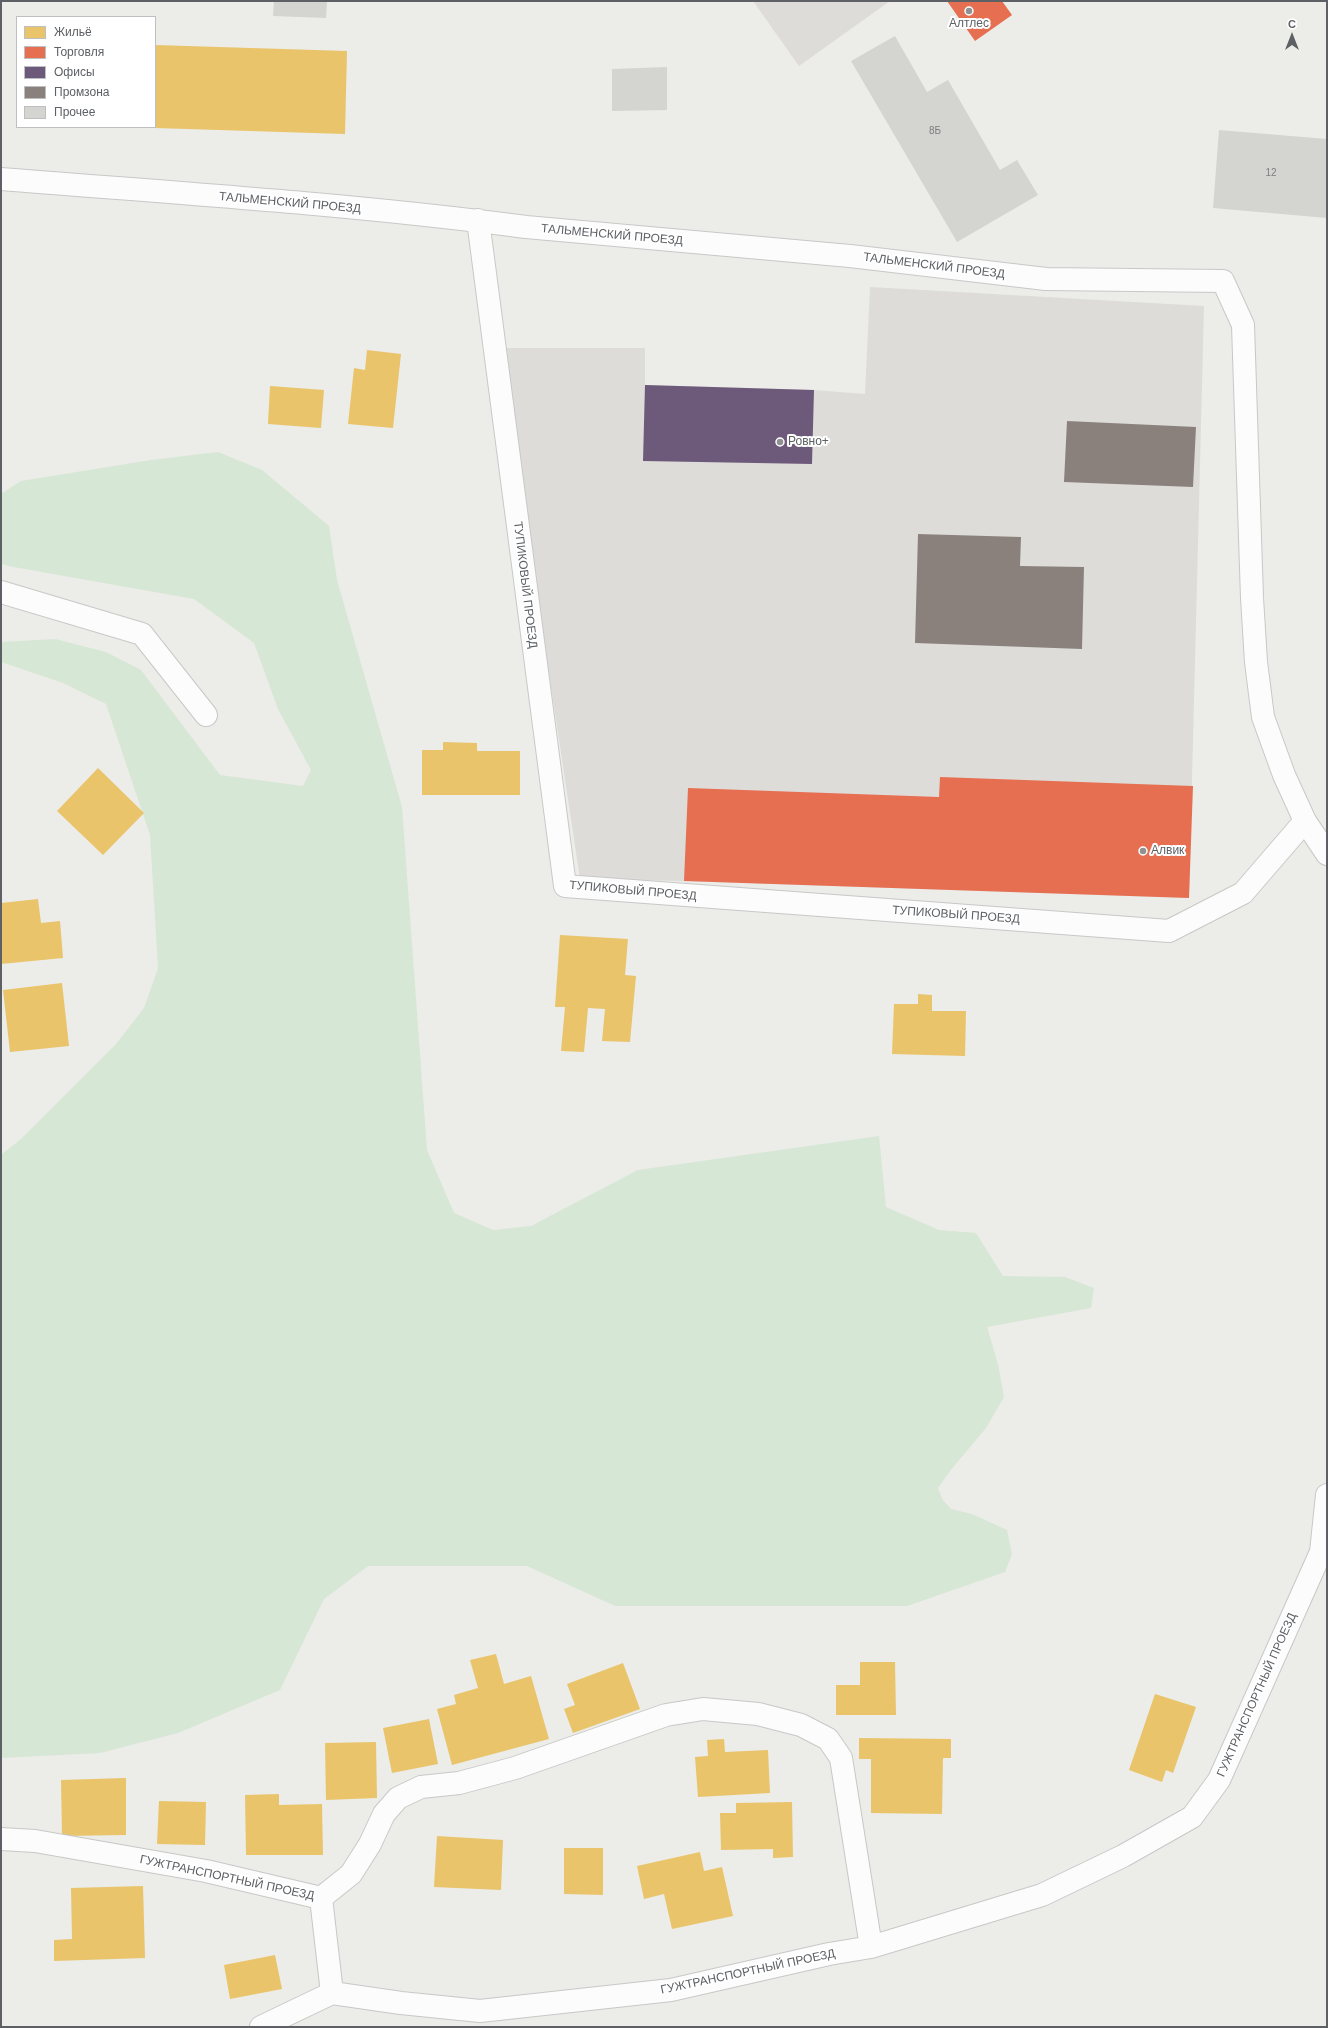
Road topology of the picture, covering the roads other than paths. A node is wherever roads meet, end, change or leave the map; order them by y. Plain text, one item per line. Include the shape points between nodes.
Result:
1 (1, 179) edge
2 (478, 220) junction
3 (1, 592) edge
4 (206, 715) dead end
5 (1305, 821) junction
6 (1327, 854) edge
7 (1327, 1495) edge
8 (1, 1838) edge
9 (321, 1898) junction
10 (871, 1947) junction
11 (332, 1992) junction
12 (261, 2027) edge

1 - 2 street, ТАЛЬМЕНСКИЙ ПРОЕЗД
2 - 5 street, ТАЛЬМЕНСКИЙ ПРОЕЗД via 550,229 850,256 1046,279 1223,281 1243,325 1252,598 1262,709 1284,775
2 - 5 street, ТУПИКОВЫЙ ПРОЕЗД via 565,886 1169,931 1243,893
3 - 4 street via 142,634
5 - 6 street
7 - 10 street, ГУЖТРАНСПОРТНЫЙ ПРОЕЗД via 1321,1552 1219,1780 1192,1816 1124,1856 1042,1895
8 - 9 street, ГУЖТРАНСПОРТНЫЙ ПРОЕЗД via 35,1841 206,1871
9 - 10 street via 351,1874 370,1844 384,1814 398,1798 421,1787 459,1783 515,1768 666,1715 703,1709 758,1714 801,1725 828,1739 840,1758
9 - 11 street, ГУЖТРАНСПОРТНЫЙ ПРОЕЗД
10 - 11 street, ГУЖТРАНСПОРТНЫЙ ПРОЕЗД via 671,1990 480,2011 401,2003
11 - 12 street

